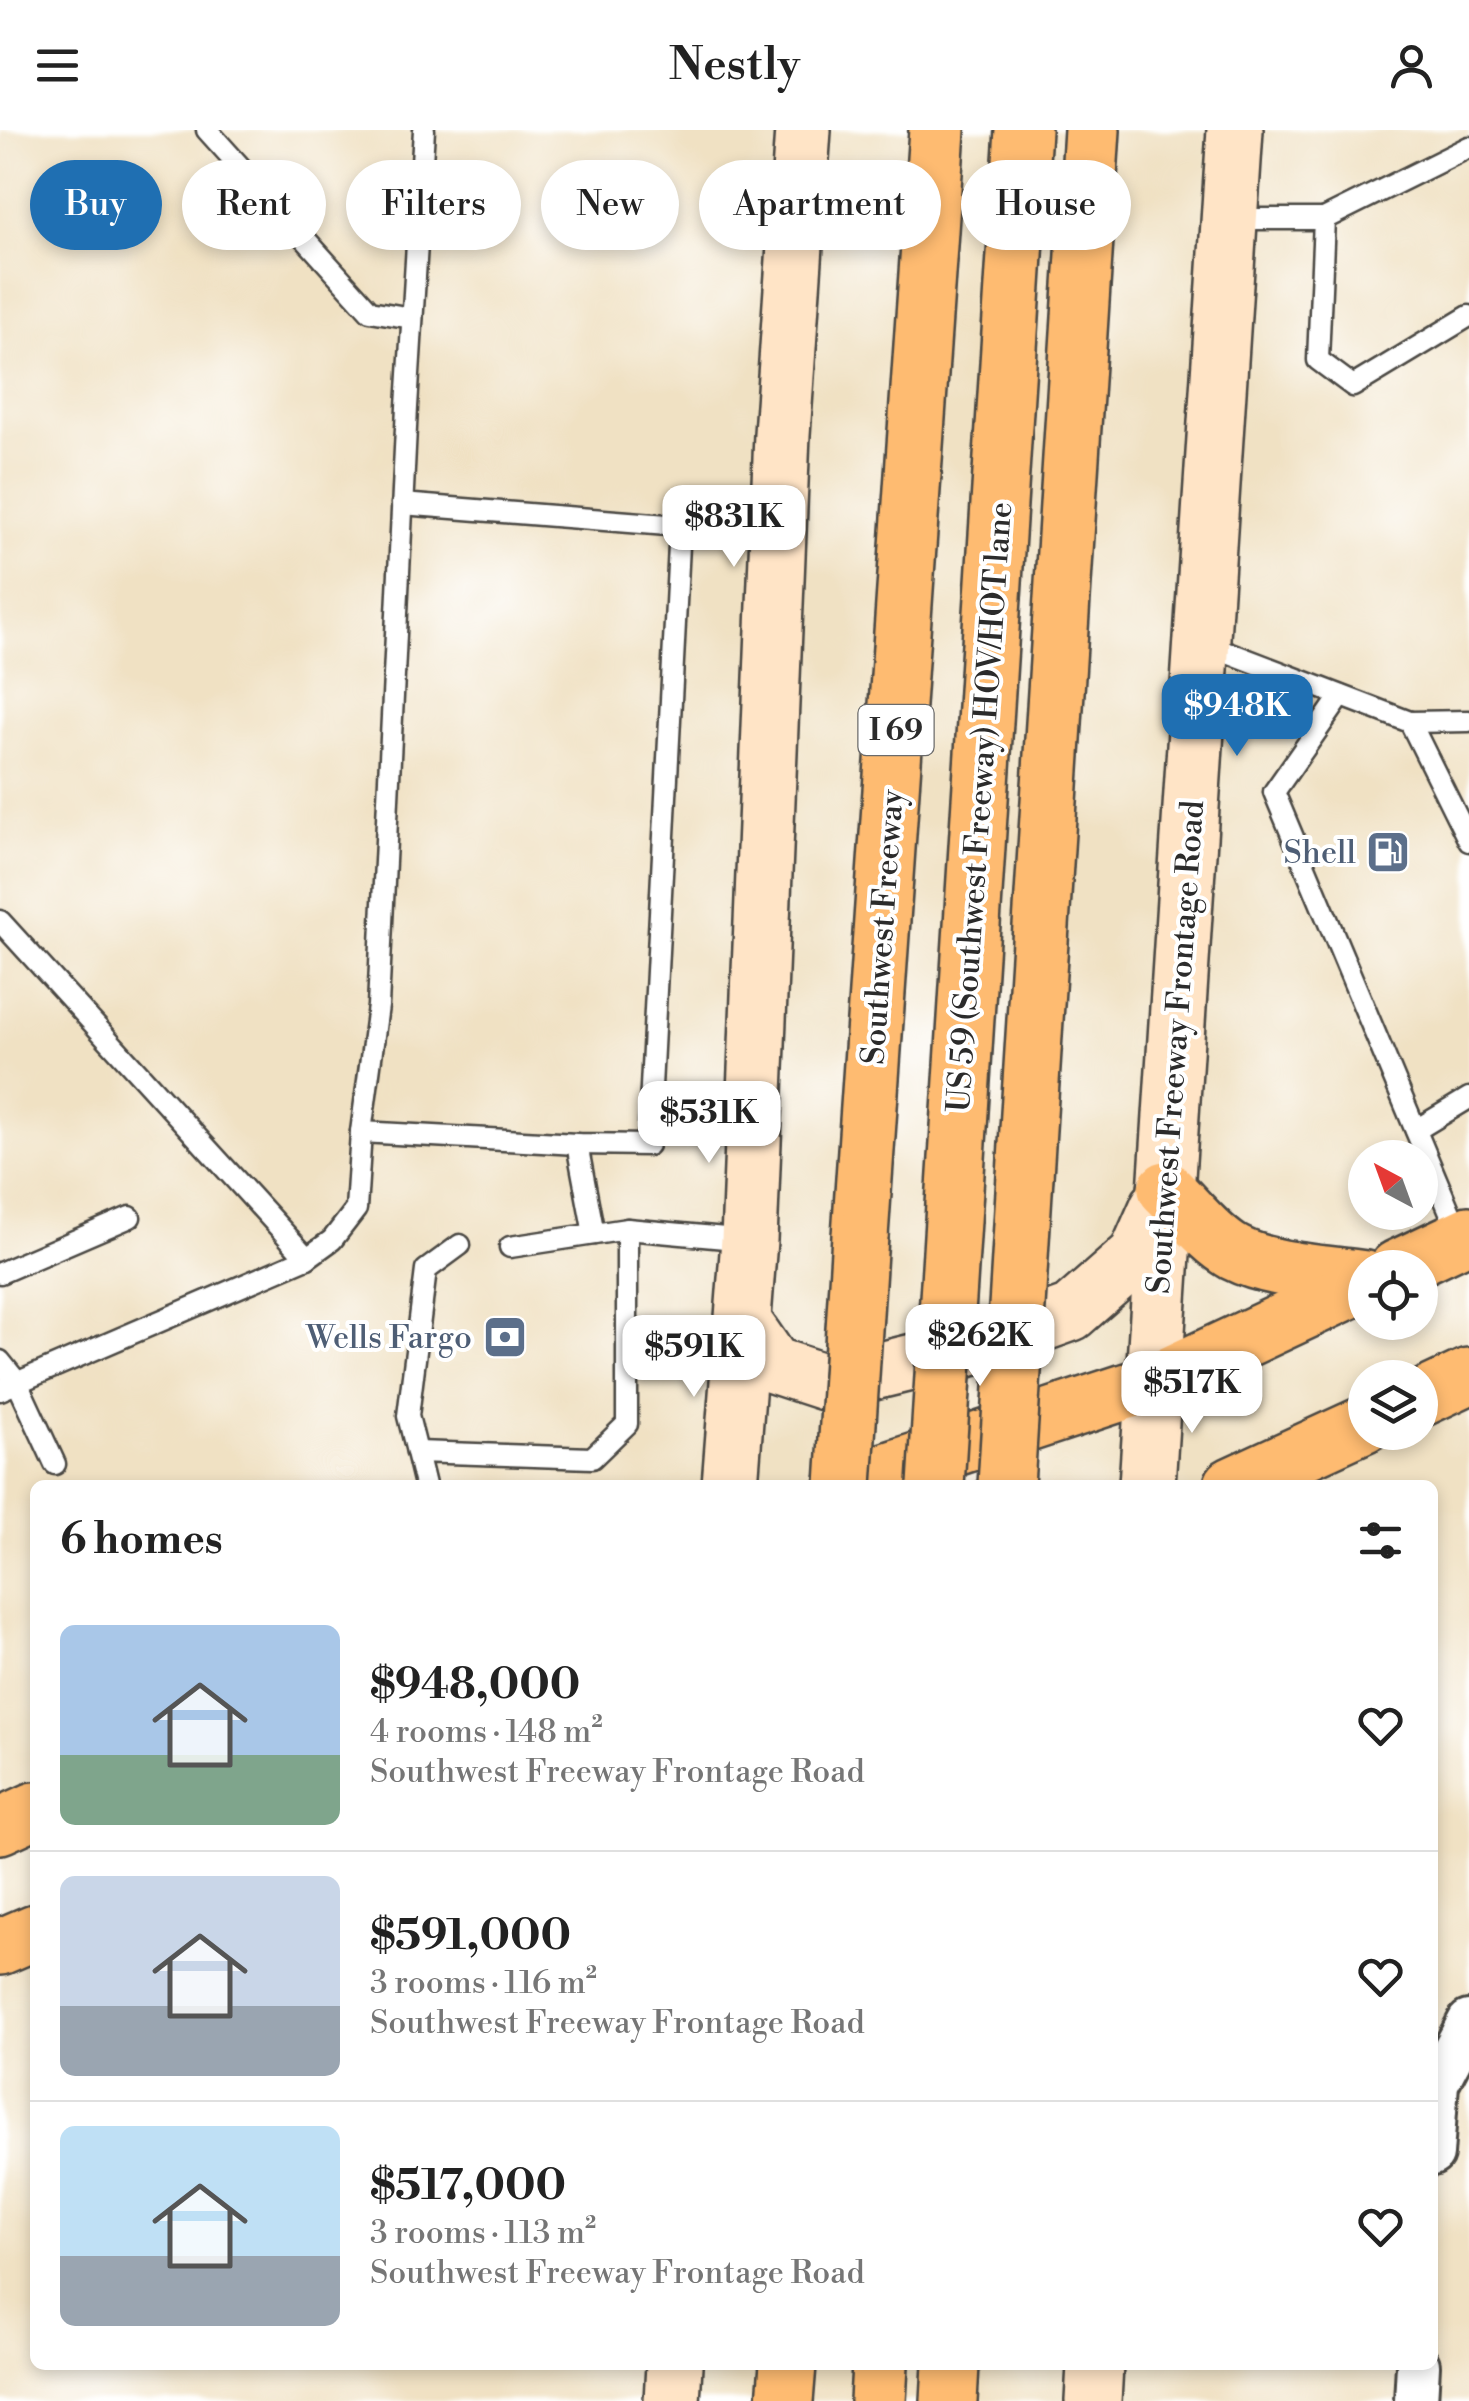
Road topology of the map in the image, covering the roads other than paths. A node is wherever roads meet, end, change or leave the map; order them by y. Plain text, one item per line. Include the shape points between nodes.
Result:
1 (208, 130) edge
2 (424, 130) edge
3 (803, 130) edge
4 (937, 130) edge
5 (1022, 130) edge
6 (1092, 130) edge
7 (1235, 130) edge
8 (1469, 147) edge
9 (1229, 219) junction
10 (1324, 219) junction
11 (1469, 316) edge
12 (412, 318) junction
13 (402, 504) junction
14 (1202, 642) junction
15 (1341, 696) junction
16 (1469, 721) edge
17 (1410, 722) junction
18 (1469, 841) edge
19 (0, 921) edge
20 (1469, 1098) edge
21 (1416, 1130) junction
22 (361, 1132) junction
23 (577, 1144) junction
24 (1166, 1189) junction
25 (130, 1217) dead end
26 (627, 1229) junction
27 (594, 1234) junction
28 (1465, 1235) edge
29 (749, 1240) junction
30 (460, 1245) dead end
31 (510, 1247) dead end
32 (1434, 1250) edge
33 (307, 1258) junction
34 (0, 1272) edge
35 (1348, 1278) edge
36 (1348, 1289) edge
37 (744, 1323) junction
38 (0, 1360) edge
39 (1469, 1376) edge
40 (1152, 1383) junction
41 (8, 1386) edge
42 (1438, 1391) edge
43 (1348, 1432) edge
44 (417, 1452) junction
45 (55, 1464) dead end
46 (424, 1480) edge
47 (730, 1480) edge
48 (844, 1480) edge
49 (859, 1480) edge
50 (936, 1480) edge
51 (1006, 1480) edge
52 (1147, 1480) edge
53 (1243, 1480) edge
54 (30, 1812) edge
55 (0, 1826) edge
56 (30, 1934) edge
57 (0, 1947) edge
58 (1469, 2022) edge
59 (1438, 2081) edge
60 (674, 2370) edge
61 (788, 2370) edge
62 (880, 2370) edge
63 (951, 2370) edge
64 (1095, 2370) edge
65 (1418, 2370) edge
66 (672, 2401) edge
67 (786, 2401) edge
68 (878, 2401) edge
69 (949, 2401) edge
70 (1093, 2401) edge
71 (1416, 2401) edge

1 - 12 lane via 370,312
2 - 12 lane
3 - 29 main road via 782,434
4 - 48 main road, Southwest Freeway / I 69, bridge
5 - 50 main road, US 59 (Southwest Freeway) HOV/HOT lane, bridge
6 - 51 main road, bridge
7 - 9 main road, Southwest Freeway Frontage Road
8 - 10 lane
9 - 10 lane
9 - 14 main road, Southwest Freeway Frontage Road
10 - 11 lane via 1318,360 1353,386
12 - 13 lane
13 - 22 lane via 378,1006
13 - 23 lane via 680,526 648,1145
14 - 15 lane
14 - 24 main road, Southwest Freeway Frontage Road
15 - 17 lane
15 - 21 lane via 1274,792
16 - 17 lane
17 - 18 lane
19 - 33 lane
20 - 21 lane
21 - 28 lane
22 - 23 lane
22 - 33 lane via 356,1209
23 - 27 lane
24 - 35 main road via 1236,1254
24 - 37 main road via 1137,1254 1071,1312 979,1346 828,1382 774,1364
24 - 40 main road, Southwest Freeway Frontage Road
25 - 34 lane
26 - 27 lane
26 - 29 lane
26 - 44 lane via 626,1424 592,1458
27 - 31 lane
28 - 32 main road
29 - 37 main road
30 - 44 lane via 426,1270 408,1416
33 - 41 lane
36 - 40 main road
37 - 47 main road
38 - 41 lane
39 - 42 main road
40 - 49 main road
40 - 52 main road, Southwest Freeway Frontage Road
41 - 45 lane
43 - 53 main road
44 - 46 lane
54 - 55 main road
56 - 57 main road
58 - 59 street
60 - 66 main road
61 - 67 main road
62 - 68 main road
63 - 69 main road
64 - 70 main road
65 - 71 street

